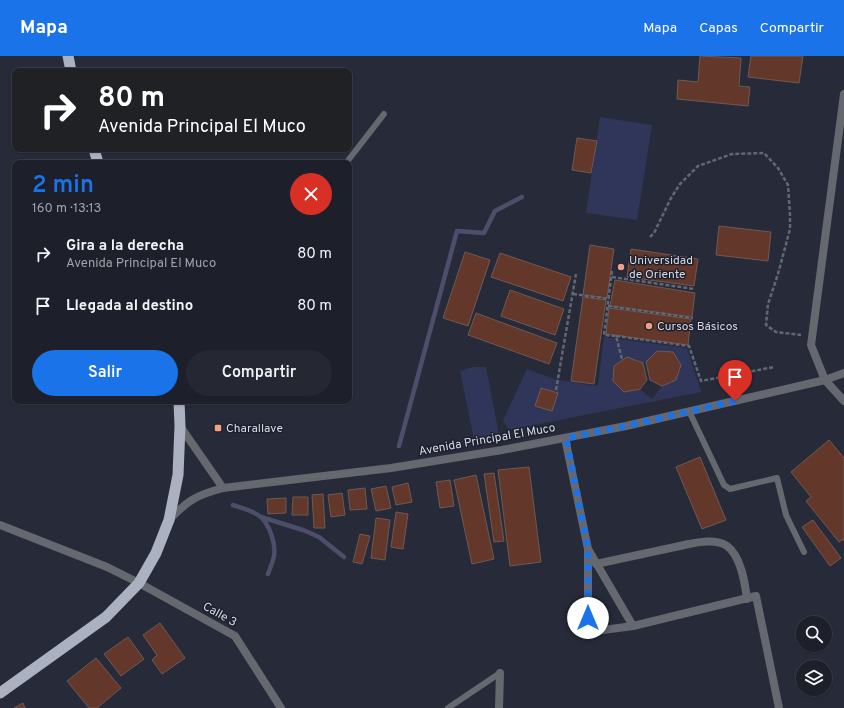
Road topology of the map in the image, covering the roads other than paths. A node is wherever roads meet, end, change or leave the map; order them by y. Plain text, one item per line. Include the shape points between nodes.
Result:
1 (68, 56) edge
2 (70, 68) edge
3 (844, 94) edge
4 (384, 114) dead end
5 (348, 160) edge
6 (844, 373) edge
7 (826, 380) junction
8 (844, 401) edge
9 (179, 404) edge
10 (689, 411) junction
11 (180, 426) junction
12 (566, 438) junction
13 (223, 488) junction
14 (169, 520) junction
15 (0, 525) edge
16 (588, 549) junction
17 (804, 552) dead end
18 (596, 564) junction
19 (139, 583) junction
20 (747, 599) junction
21 (633, 626) junction
22 (500, 673) joint
23 (0, 693) edge
24 (281, 708) edge
25 (448, 708) edge
26 (499, 708) edge
27 (779, 708) edge

1 - 2 highway
3 - 7 street via 811,345
4 - 5 lane
6 - 7 street, Avenida Principal El Muco
7 - 8 street
7 - 10 street, Avenida Principal El Muco
9 - 11 highway
10 - 12 street, Avenida Principal El Muco
10 - 17 lane via 724,485 730,489 777,478 786,515
11 - 13 street
11 - 14 highway via 178,475
12 - 13 street, Avenida Principal El Muco via 392,468
12 - 16 street
13 - 14 street, Avenida Principal El Muco via 196,497
14 - 19 highway via 156,553
15 - 19 street, Calle 3 via 107,567
16 - 18 street
16 - 21 street via 588,632
18 - 20 street via 705,541 715,542 726,546 734,555 745,582
18 - 21 street
19 - 23 highway via 106,617
19 - 24 street, Calle 3 via 235,636
20 - 21 street
20 - 27 street via 756,596
22 - 25 lane
22 - 26 street

